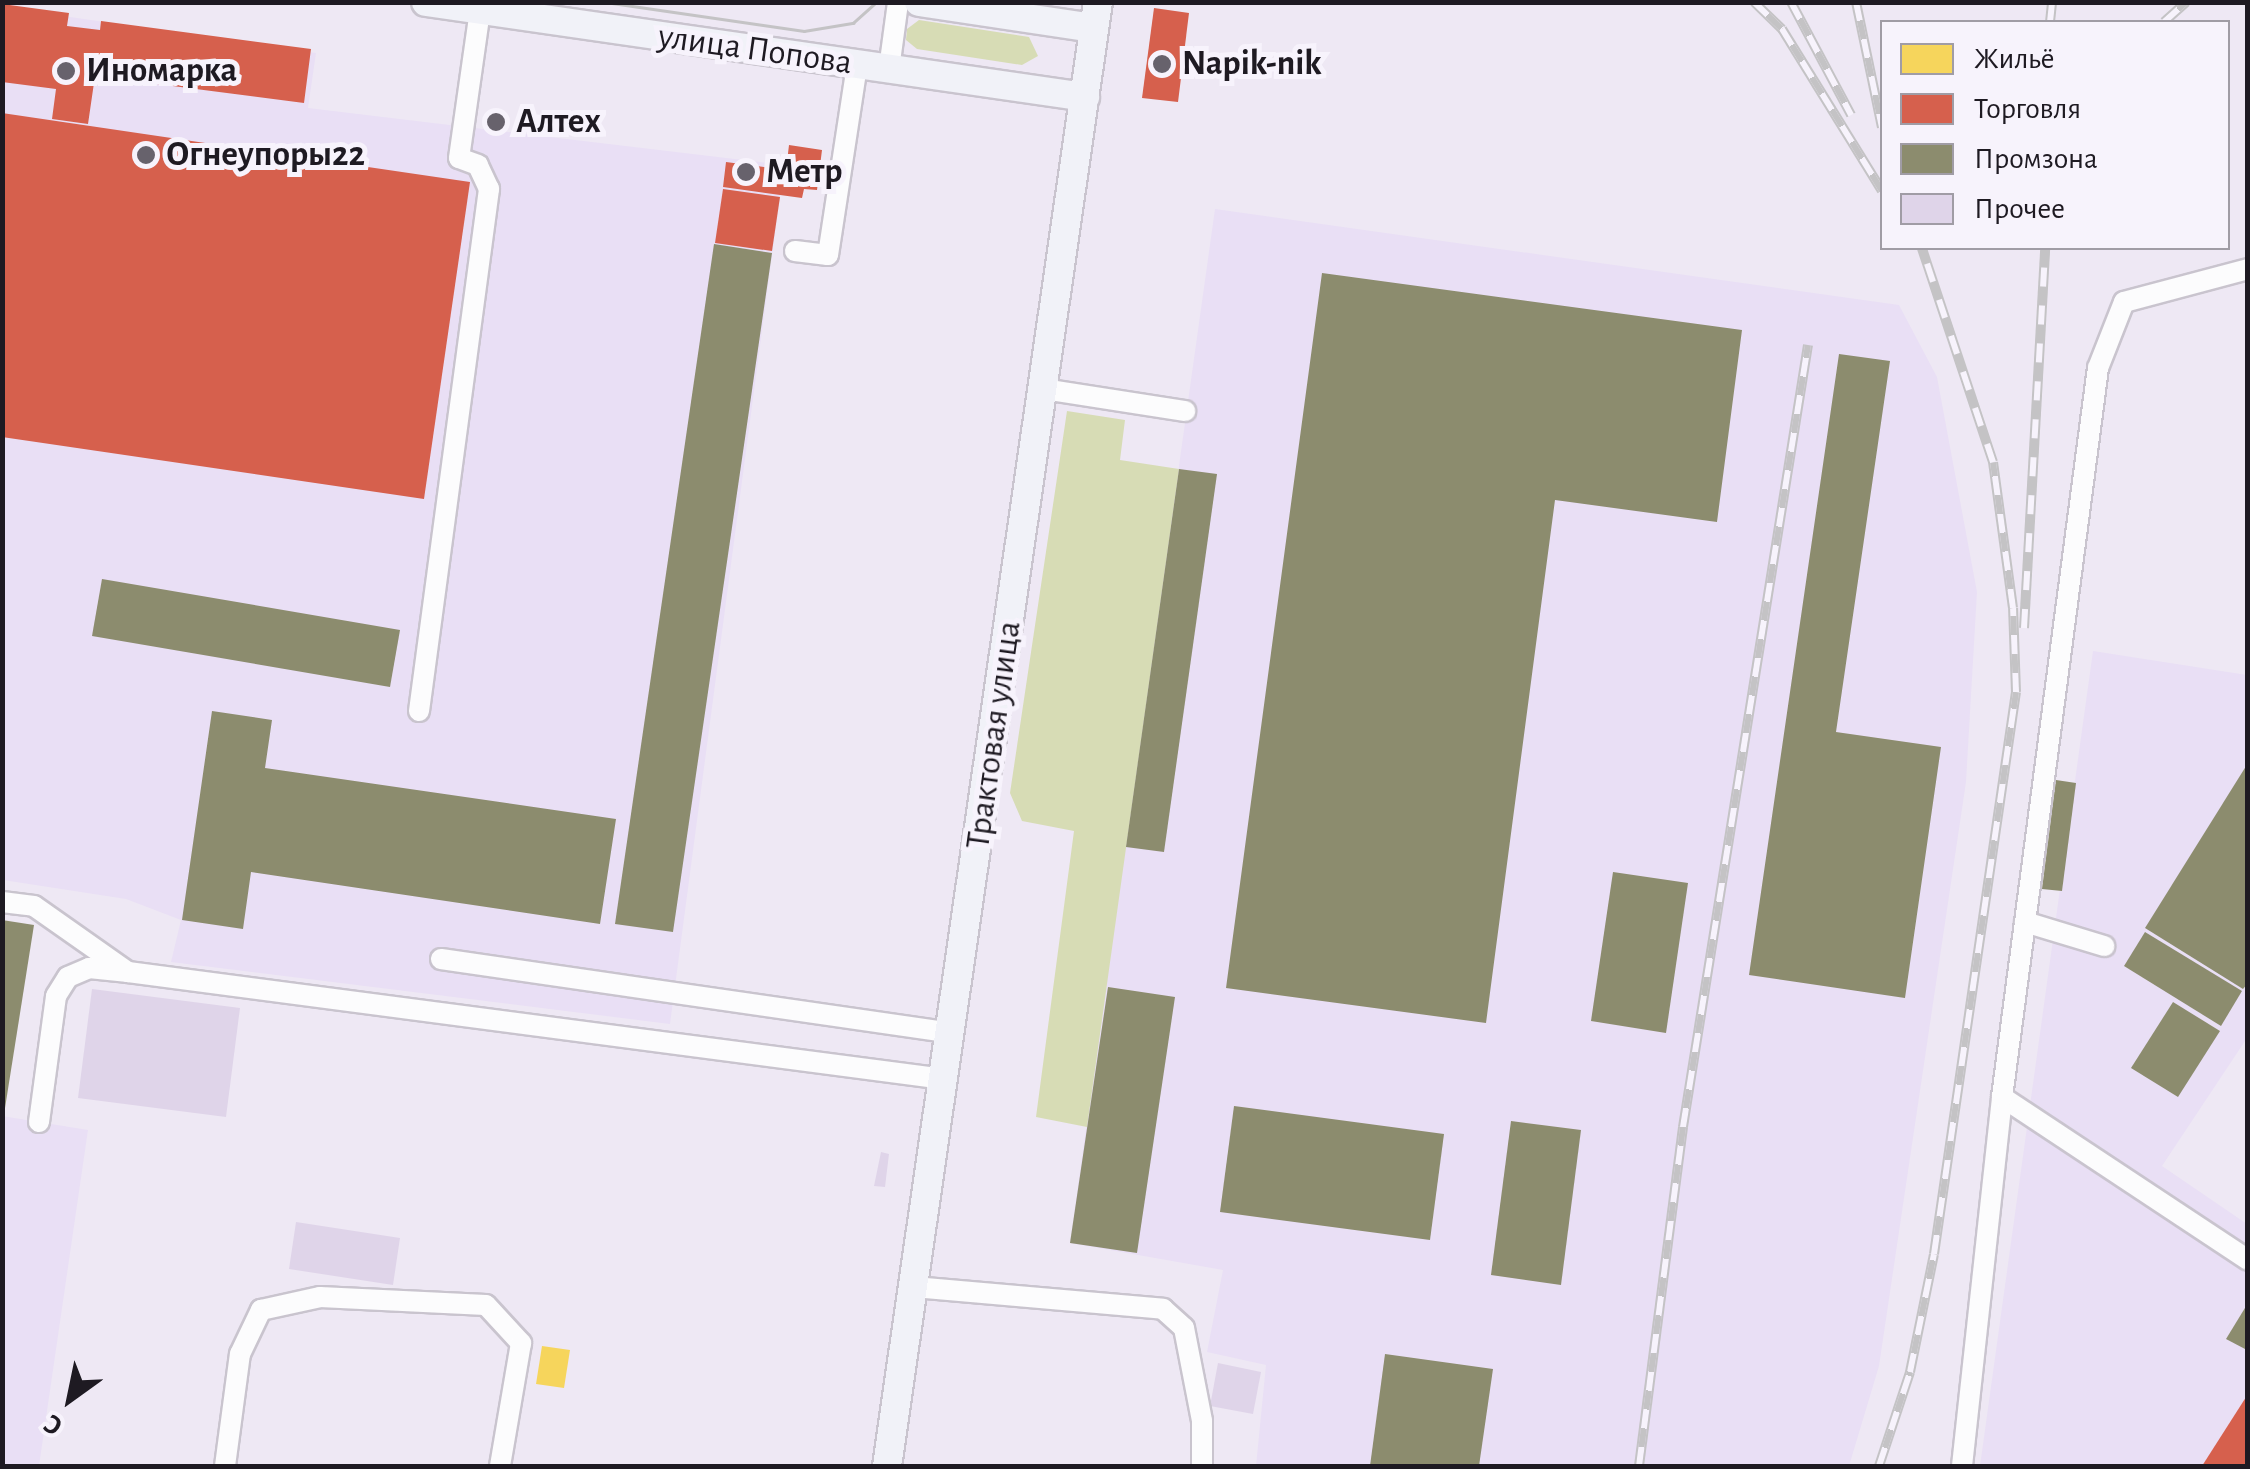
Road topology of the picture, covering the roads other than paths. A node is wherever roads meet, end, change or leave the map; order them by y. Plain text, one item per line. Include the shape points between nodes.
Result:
1 (426, 2) edge
2 (898, 2) edge
3 (920, 2) edge
4 (480, 10) junction
5 (1096, 15) edge
6 (858, 64) junction
7 (889, 69) junction
8 (1085, 97) junction
9 (795, 251) dead end
10 (2248, 269) edge
11 (1043, 389) junction
12 (1186, 411) dead end
13 (419, 712) dead end
14 (2, 902) edge
15 (2025, 922) junction
16 (2104, 946) dead end
17 (441, 959) dead end
18 (128, 972) junction
19 (952, 1033) junction
20 (944, 1078) junction
21 (2002, 1097) junction
22 (39, 1122) dead end
23 (2248, 1260) edge
24 (914, 1287) junction
25 (225, 1466) edge
26 (500, 1466) edge
27 (887, 1466) edge
28 (1202, 1466) edge
29 (1962, 1466) edge

1 - 4 main road, улица Попова
2 - 7 street
3 - 5 main road
4 - 6 main road, улица Попова
4 - 13 street via 459,158 478,165 490,189
5 - 8 main road, Трактовая улица
6 - 7 main road, улица Попова
6 - 9 street via 828,255
7 - 8 main road, улица Попова
8 - 11 main road, Трактовая улица
10 - 15 street via 2124,302 2111,324 2098,368
11 - 12 street
11 - 19 main road, Трактовая улица
14 - 18 street via 34,906
15 - 16 street
15 - 21 street
17 - 19 street
18 - 20 street
18 - 22 street via 89,968 68,977 56,996
19 - 20 main road, Трактовая улица
20 - 24 main road, Трактовая улица
21 - 23 street
21 - 29 street
24 - 27 main road, Трактовая улица
24 - 28 street via 1163,1309 1184,1328 1202,1420
25 - 26 street via 240,1354 261,1310 320,1297 486,1305 521,1343

